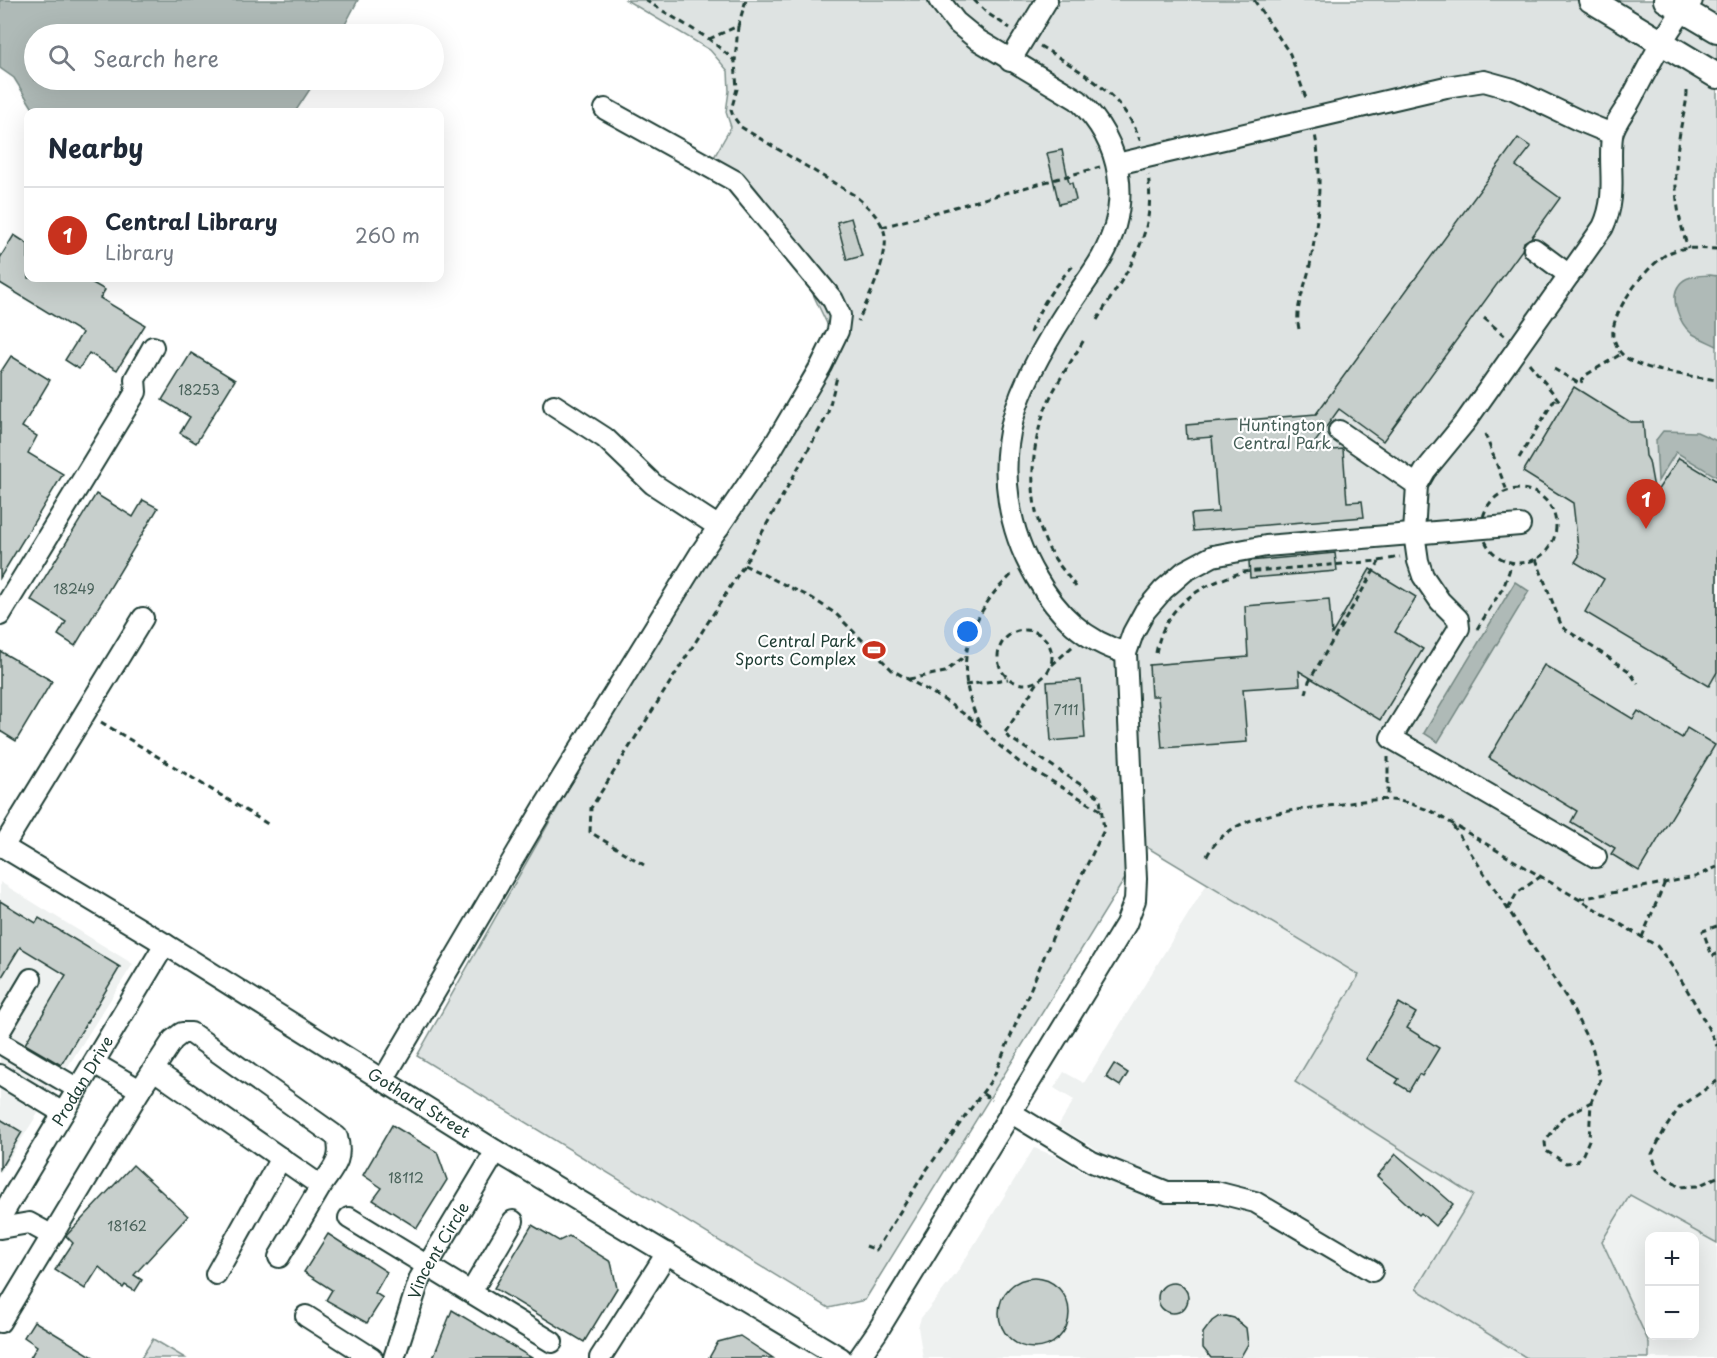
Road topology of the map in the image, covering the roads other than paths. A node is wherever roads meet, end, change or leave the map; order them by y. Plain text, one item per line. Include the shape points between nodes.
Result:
1 (939, 0) edge
2 (1047, 0) edge
3 (1591, 0) edge
4 (1682, 3) edge
5 (1717, 30) edge
6 (1663, 44) junction
7 (1010, 61) junction
8 (1717, 76) edge
9 (604, 108) dead end
10 (1612, 134) junction
11 (1109, 162) junction
12 (1534, 249) dead end
13 (1569, 275) junction
14 (153, 347) dead end
15 (554, 405) dead end
16 (1339, 431) dead end
17 (1417, 485) junction
18 (1520, 525) dead end
19 (719, 527) junction
20 (1414, 533) junction
21 (0, 615) edge
22 (143, 618) dead end
23 (1126, 653) junction
24 (2, 846) edge
25 (1596, 858) dead end
26 (165, 944) junction
27 (31, 979) dead end
28 (0, 1031) edge
29 (0, 1043) edge
30 (94, 1063) junction
31 (154, 1070) junction
32 (0, 1075) edge
33 (383, 1080) junction
34 (78, 1089) junction
35 (140, 1090) junction
36 (1010, 1112) junction
37 (63, 1113) junction
38 (496, 1151) junction
39 (281, 1158) junction
40 (321, 1186) junction
41 (0, 1218) edge
42 (349, 1218) dead end
43 (513, 1221) dead end
44 (0, 1228) edge
45 (51, 1235) junction
46 (667, 1253) junction
47 (279, 1257) dead end
48 (428, 1266) junction
49 (1372, 1271) dead end
50 (216, 1274) dead end
51 (471, 1292) junction
52 (306, 1316) dead end
53 (0, 1322) edge
54 (552, 1342) dead end
55 (372, 1358) edge
56 (394, 1358) edge
57 (600, 1358) edge
58 (841, 1358) edge
59 (859, 1358) edge

1 - 7 street via 956,22
2 - 7 street
3 - 6 main road
4 - 5 main road
4 - 6 street
6 - 8 main road
6 - 10 street
7 - 11 street via 1078,100 1091,113 1110,143
9 - 19 street via 735,181 833,300 840,315 838,331 821,366
10 - 11 street via 1512,88 1484,81
10 - 13 street via 1609,214
11 - 23 street via 1119,192 1115,225 1102,256 1033,368 1013,419 1006,464 1010,516 1026,561 1043,590 1085,635
12 - 13 street
13 - 17 street
14 - 21 street via 135,379 136,392
15 - 19 street via 605,438 653,484
16 - 17 street
17 - 20 street
18 - 20 street
19 - 33 street via 544,807
20 - 23 street via 1266,546 1213,556 1185,571 1163,590 1145,611
20 - 25 street via 1423,576 1458,619 1459,628 1391,738
22 - 24 street
23 - 36 street via 1135,900 1126,924
24 - 26 street, Gothard Street
26 - 30 street, Prodan Drive
26 - 33 street, Gothard Street
27 - 28 street
29 - 34 street
30 - 34 street, Prodan Drive
30 - 35 street
31 - 35 street
31 - 39 street
31 - 40 street via 173,1040 182,1033 191,1033 337,1137 339,1159
32 - 37 street
33 - 38 street, Gothard Street
34 - 37 street, Prodan Drive
35 - 45 street
36 - 49 street via 1092,1162 1167,1192 1216,1192 1255,1202
36 - 59 street
37 - 41 street, Prodan Drive
38 - 46 street, Gothard Street
38 - 48 street, Vincent Circle
39 - 40 street
39 - 50 street
40 - 47 street
42 - 48 street
43 - 51 street
44 - 45 street via 28,1223
45 - 53 street
46 - 57 street
46 - 58 street, Gothard Street
48 - 51 street
48 - 56 street, Vincent Circle via 420,1278
51 - 54 street
52 - 55 street

